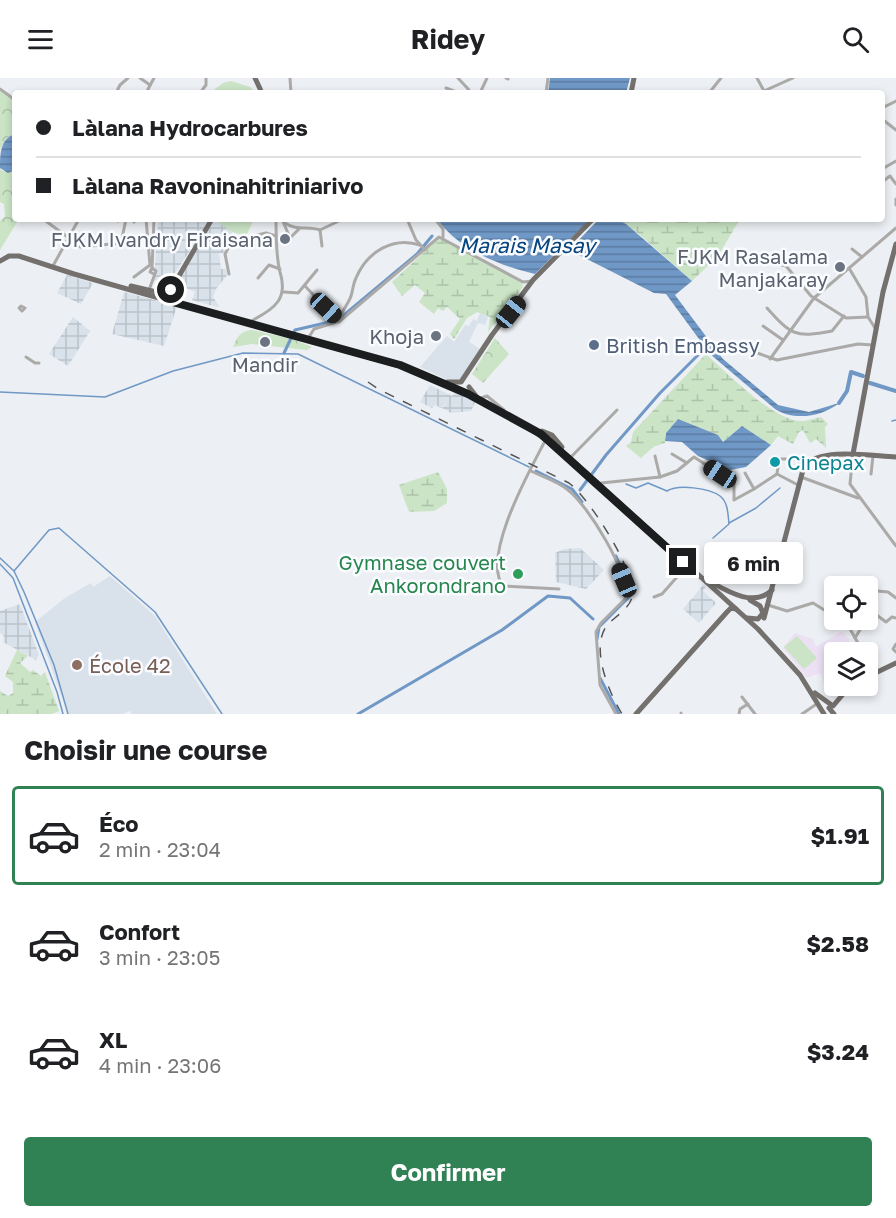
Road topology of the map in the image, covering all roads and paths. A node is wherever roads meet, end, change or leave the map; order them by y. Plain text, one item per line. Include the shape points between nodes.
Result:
1 (128, 78) edge
2 (140, 78) edge
3 (154, 78) edge
4 (458, 78) edge
5 (721, 78) edge
6 (793, 78) edge
7 (150, 85) junction
8 (446, 88) dead end
9 (118, 90) edge
10 (148, 90) edge
11 (451, 90) edge
12 (470, 90) dead end
13 (711, 90) edge
14 (766, 90) edge
15 (885, 180) edge
16 (896, 184) edge
17 (896, 199) edge
18 (896, 205) edge
19 (47, 222) edge
20 (77, 222) edge
21 (125, 222) edge
22 (146, 222) edge
23 (154, 222) edge
24 (210, 222) edge
25 (276, 222) edge
26 (284, 222) edge
27 (286, 222) edge
28 (337, 222) edge
29 (409, 222) edge
30 (437, 222) edge
31 (592, 222) edge
32 (896, 228) edge
33 (299, 229) junction
34 (320, 230) junction
35 (276, 236) junction
36 (580, 236) junction
37 (69, 237) junction
38 (443, 237) junction
39 (65, 244) junction
40 (896, 244) edge
41 (322, 246) dead end
42 (422, 248) junction
43 (852, 249) dead end
44 (863, 257) junction
45 (0, 259) edge
46 (774, 263) dead end
47 (54, 266) junction
48 (849, 268) junction
49 (280, 269) junction
50 (152, 270) junction
51 (317, 270) dead end
52 (229, 274) dead end
53 (134, 277) dead end
54 (258, 278) dead end
55 (533, 280) junction
56 (523, 282) junction
57 (305, 286) junction
58 (148, 290) junction
59 (525, 291) junction
60 (284, 292) junction
61 (171, 298) junction
62 (814, 298) junction
63 (767, 308) dead end
64 (844, 316) junction
65 (868, 317) junction
66 (253, 320) junction
67 (339, 320) junction
68 (763, 327) dead end
69 (876, 330) junction
70 (789, 332) junction
71 (293, 333) junction
72 (313, 339) junction
73 (783, 340) junction
74 (874, 344) junction
75 (711, 345) dead end
76 (26, 357) dead end
77 (770, 358) junction
78 (39, 363) dead end
79 (461, 382) junction
80 (465, 389) junction
81 (617, 410) dead end
82 (549, 440) junction
83 (854, 449) junction
84 (672, 454) dead end
85 (572, 456) junction
86 (655, 456) dead end
87 (873, 456) junction
88 (896, 457) edge
89 (687, 463) junction
90 (804, 466) junction
91 (531, 471) junction
92 (745, 473) dead end
93 (777, 474) junction
94 (871, 474) dead end
95 (590, 475) junction
96 (660, 477) junction
97 (801, 477) junction
98 (601, 483) junction
99 (798, 485) junction
100 (754, 489) junction
101 (860, 498) junction
102 (896, 546) edge
103 (695, 571) junction
104 (717, 587) junction
105 (559, 589) dead end
106 (726, 589) junction
107 (772, 590) junction
108 (878, 591) edge
109 (654, 597) dead end
110 (724, 598) junction
111 (748, 598) junction
112 (761, 598) junction
113 (896, 598) edge
114 (769, 607) junction
115 (738, 610) junction
116 (824, 610) edge
117 (878, 616) edge
118 (746, 617) junction
119 (896, 618) edge
120 (764, 619) junction
121 (752, 623) junction
122 (851, 630) edge
123 (860, 630) edge
124 (855, 638) junction
125 (857, 642) edge
126 (896, 644) edge
127 (896, 652) edge
128 (896, 663) edge
129 (878, 672) edge
130 (814, 693) junction
131 (842, 696) edge
132 (742, 697) dead end
133 (748, 704) junction
134 (829, 708) edge
135 (616, 714) edge
136 (635, 714) edge
137 (739, 714) edge
138 (756, 714) edge
139 (802, 714) edge
140 (824, 714) edge

1 - 9 street
2 - 7 street
3 - 7 street
4 - 12 street
5 - 13 street
6 - 14 street
7 - 10 street
8 - 11 street
15 - 16 street via 890,176
17 - 18 street
19 - 37 street
20 - 37 street
21 - 39 street via 121,243 81,248
22 - 50 street
23 - 50 street
24 - 61 main road via 173,286
25 - 35 street
26 - 33 street via 290,238
27 - 33 street
28 - 34 street
29 - 42 street
30 - 38 street
31 - 36 main road
32 - 44 street
33 - 34 street
34 - 41 street
35 - 49 street
35 - 52 street via 266,233 232,241 225,254
36 - 55 main road
36 - 80 main road via 511,312 473,369
37 - 39 street
38 - 42 street
38 - 56 street
39 - 47 street
40 - 69 main road
42 - 67 street
42 - 67 street via 396,241 371,256 356,277
43 - 44 street
44 - 48 street
45 - 47 main road via 15,255
46 - 62 street via 786,266
47 - 58 main road
47 - 61 main road
48 - 62 street
48 - 65 street via 866,297
49 - 54 street via 269,265
49 - 60 street
50 - 53 street
50 - 58 street
51 - 57 street
55 - 56 street
55 - 59 main road
56 - 59 street
57 - 60 street via 298,293
57 - 67 street
58 - 61 main road
59 - 79 main road
60 - 66 street via 269,311
61 - 66 main road
61 - 71 main road
62 - 64 street
62 - 70 street
63 - 70 street
64 - 65 street
64 - 70 street via 832,331
65 - 69 street
66 - 71 main road
67 - 72 street via 314,329
68 - 73 street
69 - 74 main road
70 - 73 street
71 - 72 main road
72 - 79 main road via 401,363 452,383
72 - 80 main road
73 - 77 street
74 - 77 street
74 - 83 main road
75 - 77 street via 740,347
76 - 78 street
79 - 80 main road
80 - 82 main road
80 - 82 main road
81 - 85 street
82 - 85 main road
82 - 91 street
82 - 95 main road
83 - 87 main road via 861,455
83 - 90 main road via 820,456
83 - 101 street via 849,478
84 - 89 street
85 - 95 main road
86 - 96 street
87 - 88 main road
87 - 94 street
89 - 96 street
89 - 100 street via 694,457 720,474 734,476 734,500
90 - 93 street via 796,459 779,459
90 - 97 main road
91 - 105 street via 503,535 499,580 503,586
91 - 135 street via 564,486 578,500 624,580 625,599 601,623 596,639 600,685
92 - 100 street
93 - 99 street
93 - 100 street
95 - 98 main road
95 - 103 main road
96 - 98 street
97 - 99 main road
97 - 101 street
98 - 103 main road
99 - 107 main road
101 - 102 street
103 - 104 main road
103 - 109 street via 676,577 662,594
104 - 106 main road
104 - 110 main road
106 - 110 main road via 722,591
106 - 111 main road
107 - 112 main road
107 - 114 main road
108 - 113 street
110 - 115 main road
110 - 136 main road via 727,608
111 - 112 main road
111 - 118 main road via 763,611 758,619
112 - 114 main road via 769,597
112 - 120 main road via 767,602
114 - 116 street via 787,611 811,603
114 - 120 main road
115 - 118 main road
115 - 136 main road via 731,608 726,612
117 - 119 street via 886,622
118 - 121 main road
120 - 121 main road via 759,625
120 - 130 main road via 762,630 794,663
121 - 130 main road via 788,659
122 - 124 street
123 - 124 street
124 - 125 street
126 - 127 street
128 - 129 main road
130 - 134 main road
131 - 134 main road
132 - 133 street
133 - 137 street
133 - 138 street
134 - 139 street via 810,707
134 - 140 main road

